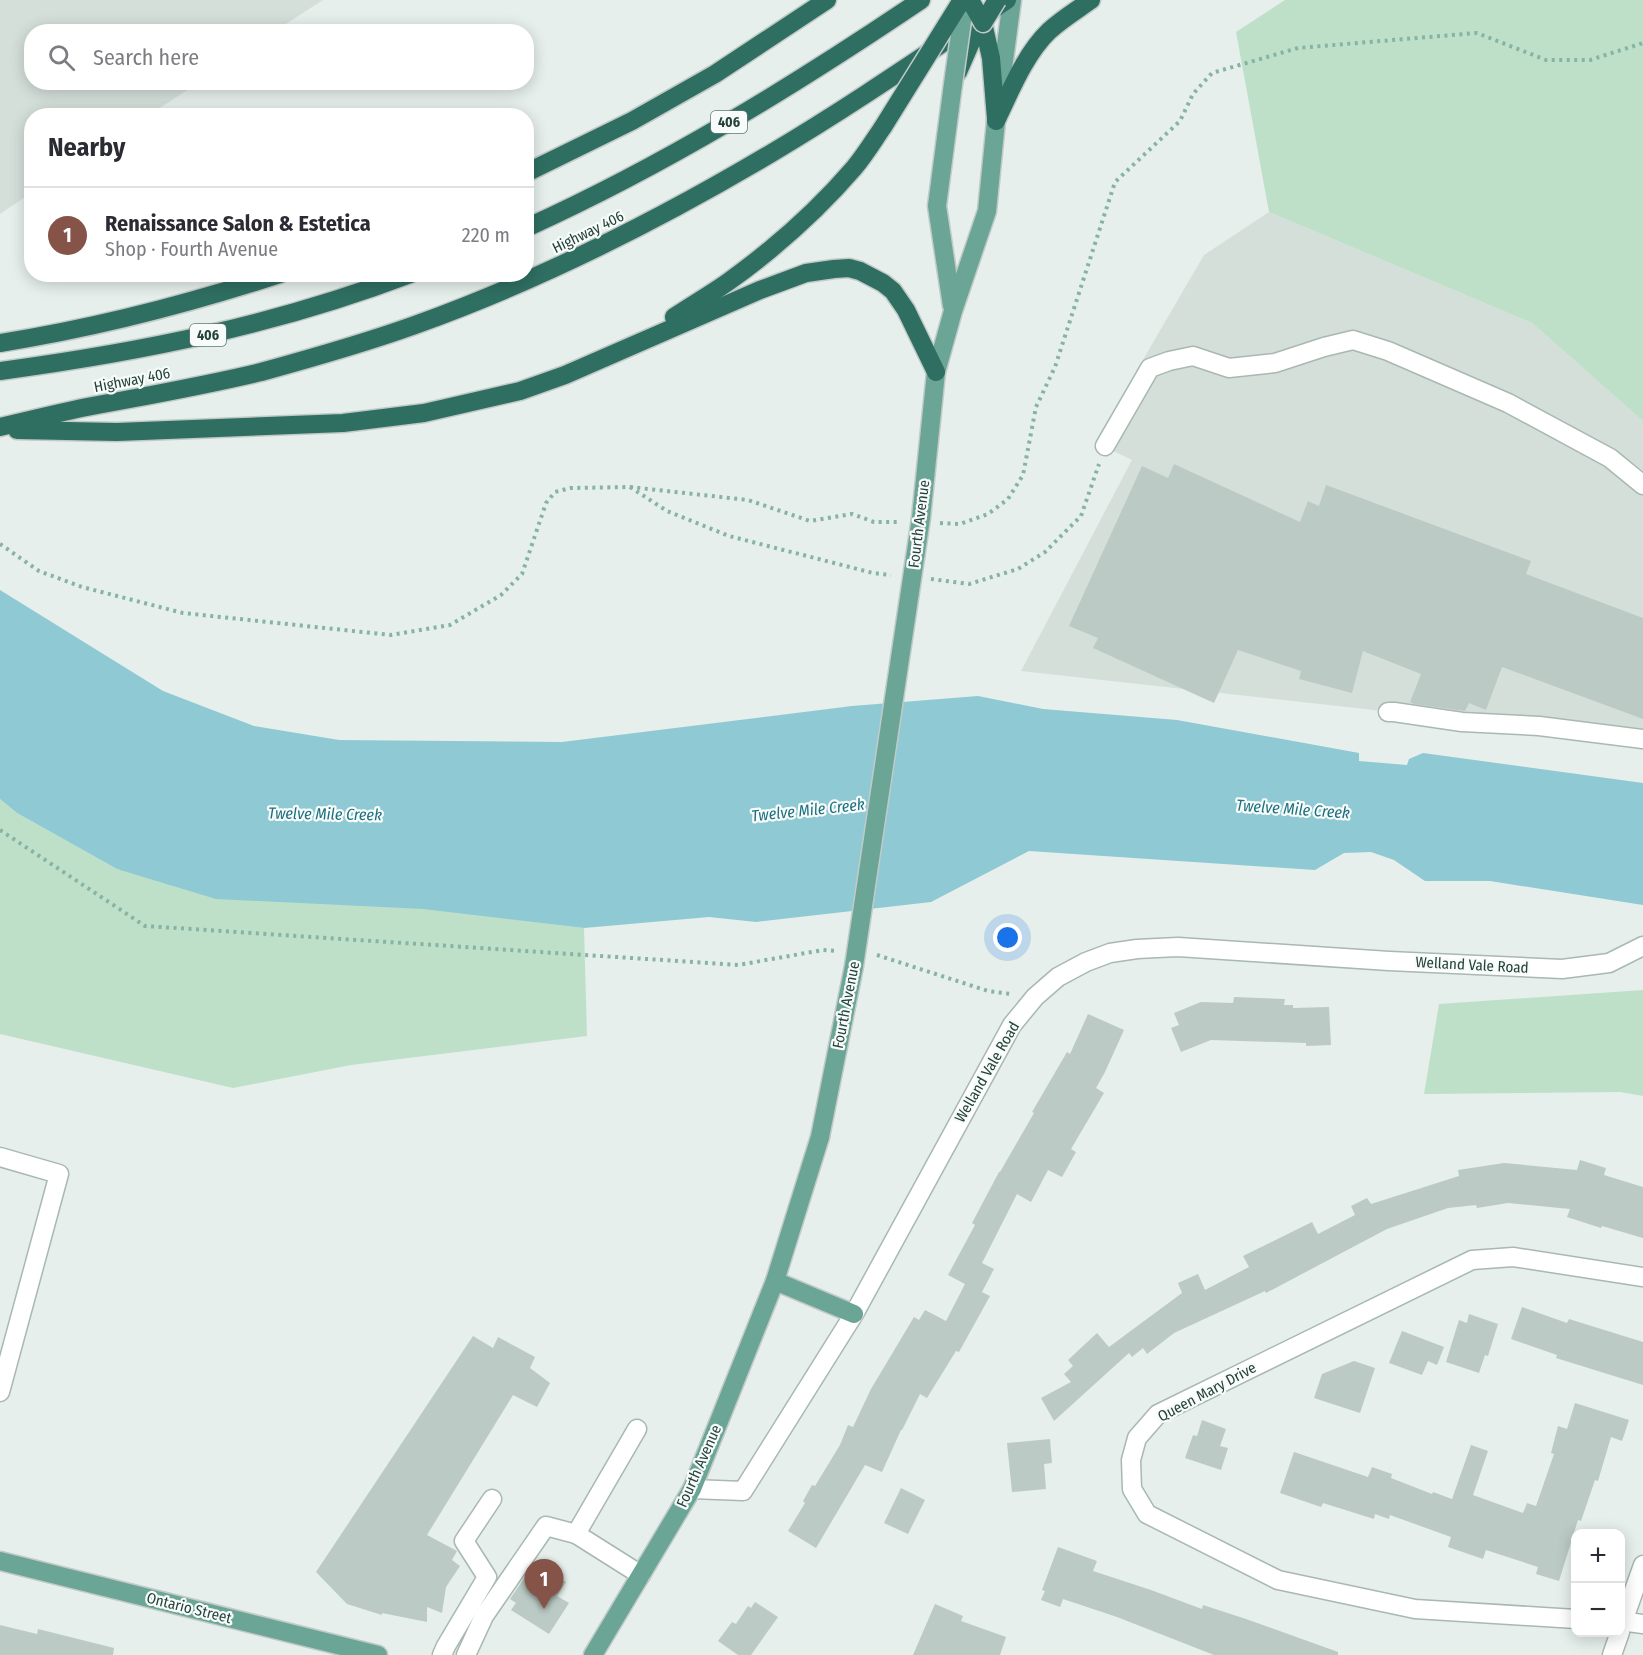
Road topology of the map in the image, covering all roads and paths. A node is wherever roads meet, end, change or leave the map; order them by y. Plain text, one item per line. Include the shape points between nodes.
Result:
1 (921, 0) edge
2 (964, 0) edge
3 (970, 0) edge
4 (997, 0) edge
5 (1007, 0) edge
6 (1012, 0) edge
7 (1091, 0) edge
8 (825, 1) edge
9 (983, 23) junction
10 (1643, 44) edge
11 (953, 84) junction
12 (996, 121) junction
13 (534, 169) edge
14 (534, 224) edge
15 (534, 277) edge
16 (255, 282) edge
17 (387, 282) edge
18 (522, 282) edge
19 (953, 311) junction
20 (0, 343) edge
21 (616, 352) junction
22 (0, 370) edge
23 (936, 372) junction
24 (0, 428) edge
25 (1105, 446) joint
26 (1643, 485) edge
27 (630, 487) junction
28 (922, 521) junction
29 (0, 544) edge
30 (894, 575) dead end
31 (926, 579) dead end
32 (1388, 712) dead end
33 (1643, 739) edge
34 (0, 830) edge
35 (1643, 946) edge
36 (846, 951) dead end
37 (868, 952) dead end
38 (1035, 997) junction
39 (0, 1157) edge
40 (1643, 1277) edge
41 (775, 1281) junction
42 (854, 1314) junction
43 (0, 1392) edge
44 (637, 1429) dead end
45 (692, 1489) junction
46 (492, 1499) dead end
47 (576, 1534) junction
48 (0, 1561) edge
49 (1643, 1565) edge
50 (641, 1575) junction
51 (1625, 1615) edge
52 (1571, 1618) edge
53 (1643, 1624) edge
54 (1625, 1626) edge
55 (1618, 1637) edge
56 (378, 1655) edge
57 (442, 1655) edge
58 (466, 1655) edge
59 (593, 1655) edge
60 (1612, 1655) edge

1 - 14 highway, Highway 406 / 406 via 675,154
2 - 11 main road, Fourth Avenue, bridge
2 - 21 highway, bridge via 883,127 828,197 793,231 726,283
3 - 9 highway, bridge
4 - 9 highway, bridge
5 - 15 highway, Highway 406 via 761,159 639,227
6 - 12 main road, Fourth Avenue
7 - 12 highway via 1048,32 1036,47
8 - 13 highway via 715,74 632,121
9 - 11 highway, bridge
9 - 12 highway via 991,58
10 - 28 path via 1590,60 1546,60 1477,33 1298,48 1212,73 1193,94 1180,121 1115,182 1055,366 1036,407 1023,475 1008,499 988,514 960,524
11 - 19 main road, Fourth Avenue via 937,206
12 - 19 main road, Fourth Avenue via 987,211
16 - 20 highway via 151,313
17 - 22 highway, Highway 406 / 406 via 304,311 155,347
18 - 24 highway, Highway 406 via 414,326 260,372
19 - 23 main road, Fourth Avenue
21 - 23 highway via 806,273 849,268 883,283 901,300
21 - 24 highway via 520,391 384,418 117,432
23 - 28 main road, Fourth Avenue
25 - 26 street via 1150,368 1193,356 1229,368 1275,363 1353,340 1508,403 1610,458
25 - 31 path via 1081,516 1045,552 1018,569 969,584
27 - 28 path via 748,500 810,521 852,514 874,522
27 - 29 path via 555,492 546,503 522,574 501,595 450,626 391,635 183,613 82,587 39,571
27 - 30 path via 666,511 729,537
28 - 41 main road, Fourth Avenue, bridge via 854,966 820,1137
32 - 33 street
34 - 36 path via 145,926 738,965 823,950
35 - 38 street, Welland Vale Road via 1609,963 1562,969 1178,947 1137,949 1086,962 1058,977
37 - 38 path via 988,991
38 - 42 street, Welland Vale Road via 1012,1024
39 - 43 street via 59,1174
40 - 52 street, Queen Mary Drive via 1513,1257 1472,1260 1158,1414 1137,1438 1131,1460 1132,1489 1147,1514 1278,1580 1415,1609
41 - 42 main road
41 - 45 main road, Fourth Avenue
42 - 45 street, Welland Vale Road via 742,1491
44 - 47 street
45 - 50 main road, Fourth Avenue
46 - 57 street via 464,1541 487,1577
47 - 50 street
47 - 58 street via 546,1526 484,1617
48 - 56 main road, Ontario Street
49 - 51 street
50 - 59 main road, Fourth Avenue
53 - 54 street
55 - 60 street

